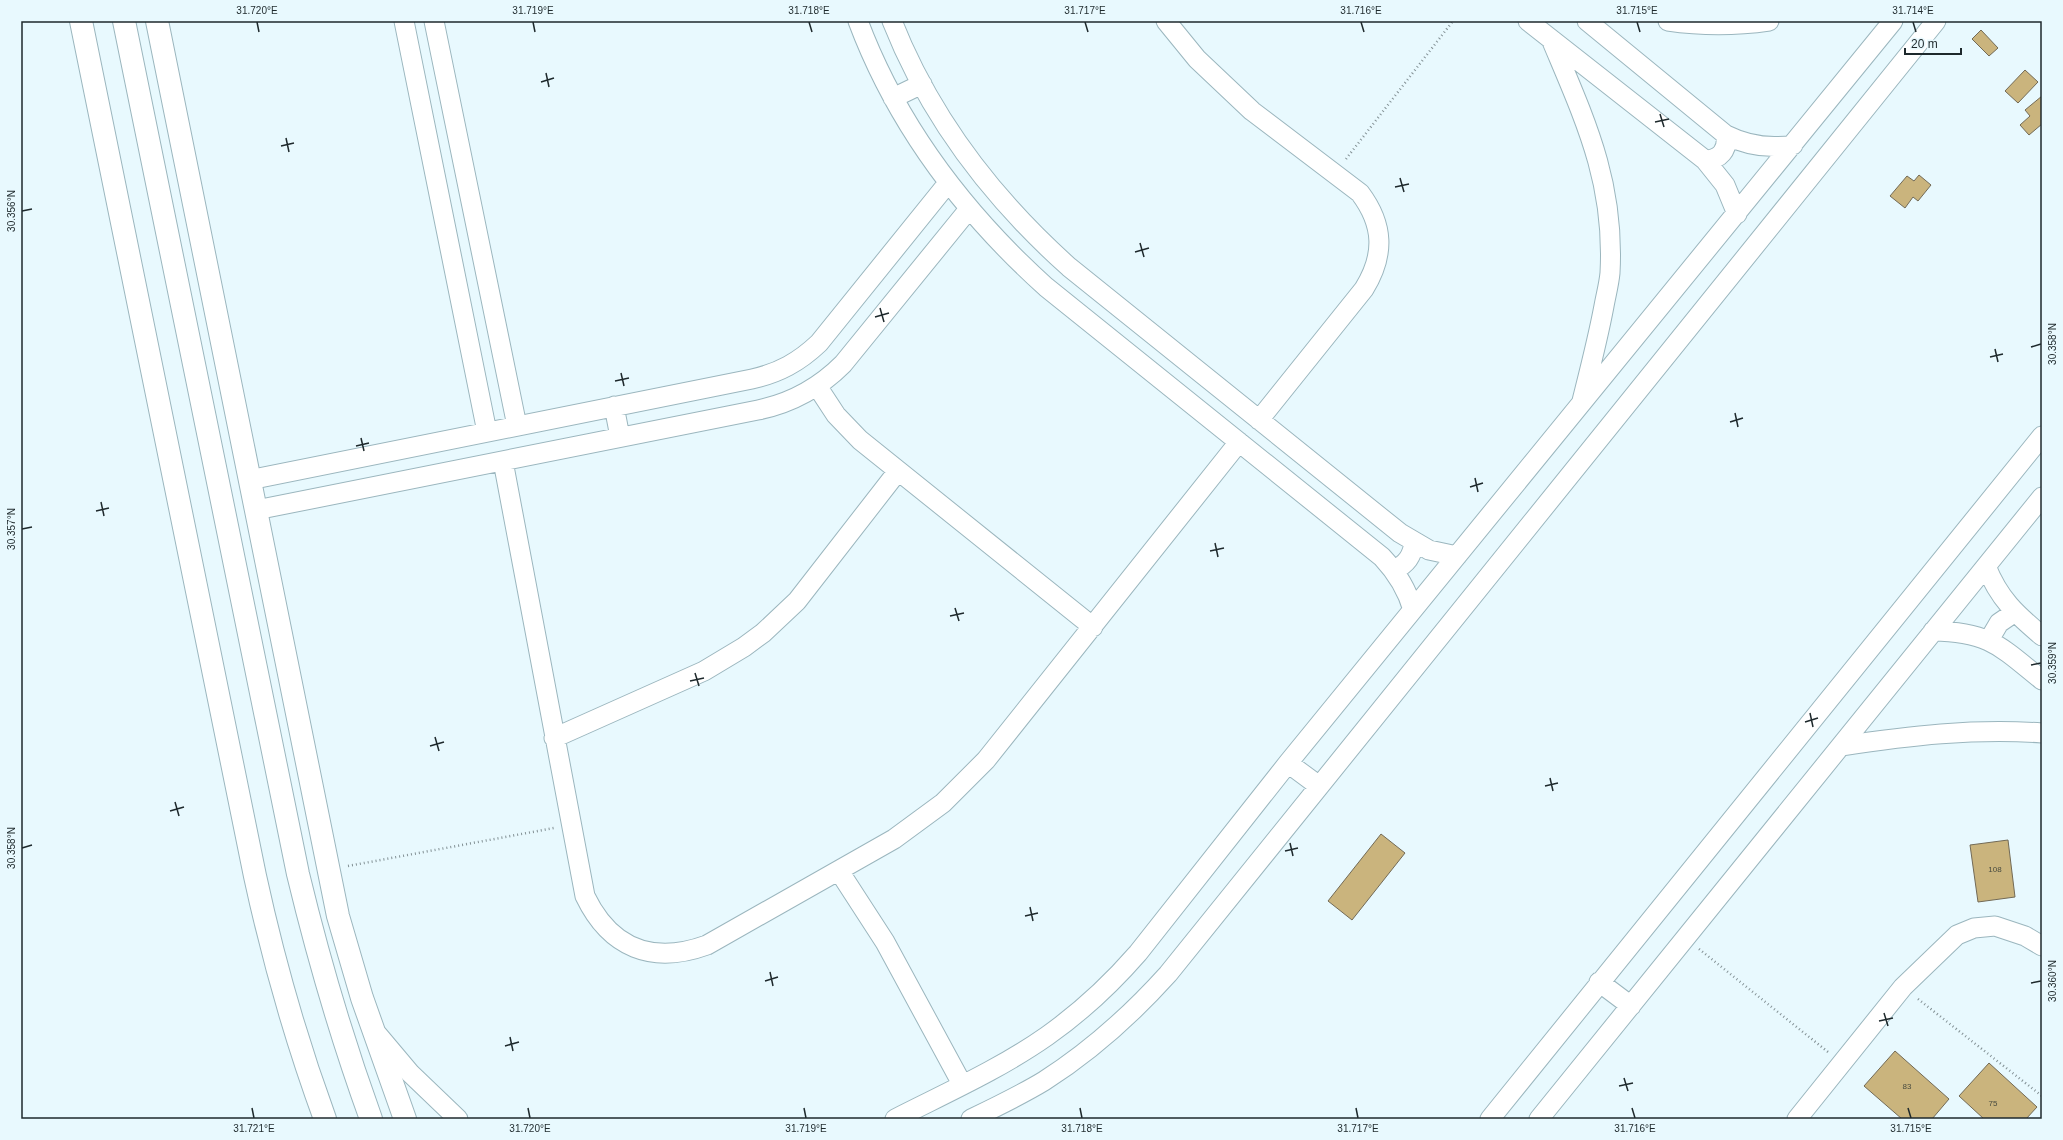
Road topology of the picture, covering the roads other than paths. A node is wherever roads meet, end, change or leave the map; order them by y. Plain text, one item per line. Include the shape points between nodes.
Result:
1 (81, 21) edge
2 (124, 21) edge
3 (157, 21) edge
4 (404, 21) edge
5 (434, 21) edge
6 (858, 21) edge
7 (892, 21) edge
8 (1166, 21) edge
9 (1528, 21) edge
10 (1587, 21) edge
11 (1668, 21) edge
12 (1769, 21) edge
13 (1893, 21) edge
14 (1936, 21) edge
15 (1551, 39) junction
16 (922, 84) junction
17 (893, 98) junction
18 (1726, 135) junction
19 (1793, 145) junction
20 (1705, 160) junction
21 (948, 183) junction
22 (969, 209) junction
23 (1737, 214) junction
24 (817, 386) junction
25 (614, 406) junction
26 (1581, 406) junction
27 (1259, 420) junction
28 (517, 426) junction
29 (487, 432) junction
30 (2042, 436) edge
31 (620, 437) junction
32 (1239, 442) junction
33 (503, 461) junction
34 (898, 471) junction
35 (250, 480) junction
36 (2042, 497) edge
37 (256, 510) junction
38 (1414, 543) junction
39 (1457, 556) junction
40 (1986, 566) junction
41 (1394, 570) junction
42 (1413, 610) junction
43 (2014, 612) junction
44 (1093, 627) junction
45 (1933, 632) junction
46 (2042, 636) edge
47 (1989, 640) junction
48 (2042, 680) edge
49 (2042, 733) edge
50 (554, 738) junction
51 (1841, 746) junction
52 (1288, 763) junction
53 (1319, 786) junction
54 (839, 871) junction
55 (2042, 946) edge
56 (1599, 982) junction
57 (1631, 1006) junction
58 (371, 1027) junction
59 (962, 1084) junction
60 (326, 1119) edge
61 (371, 1119) edge
62 (405, 1119) edge
63 (458, 1119) edge
64 (895, 1119) edge
65 (971, 1119) edge
66 (1490, 1119) edge
67 (1539, 1119) edge
68 (1797, 1119) edge

1 - 60 main road via 260,899 293,1025
2 - 61 main road via 298,874 333,1008
3 - 35 main road
4 - 29 street
5 - 28 street
6 - 17 street
7 - 16 street
8 - 27 street via 1197,59 1222,83 1284,136 1360,193 1374,215 1379,240 1376,266 1364,289
9 - 15 street
10 - 18 street
11 - 12 street via 1730,25
13 - 19 street
14 - 53 street
15 - 20 street
15 - 26 street via 1592,137 1605,186 1609,215 1610,275
16 - 17 street
16 - 27 street via 982,177 1038,239 1069,267
17 - 21 street
18 - 19 street via 1765,148
18 - 20 street via 1727,142 1722,154 1712,160
19 - 23 street
20 - 23 street via 1725,185
21 - 22 street
21 - 25 street via 819,343 795,363 767,375
22 - 24 street via 843,364
22 - 32 street via 1014,258 1046,287
23 - 26 street
24 - 31 street via 795,399 776,406
24 - 34 street via 847,428
25 - 28 street
25 - 31 street
26 - 39 street
27 - 38 street
28 - 29 street
29 - 35 street
30 - 56 street
31 - 33 street
32 - 41 street via 1382,557
32 - 44 street
33 - 37 street
33 - 50 street
34 - 44 street
34 - 50 street via 797,601 744,648 704,671
35 - 37 main road
36 - 40 street
37 - 58 main road via 338,916
38 - 39 street via 1429,550
38 - 41 street via 1407,563
39 - 42 street
40 - 43 street via 2000,595
40 - 45 street
41 - 42 street via 1404,585
42 - 52 street
43 - 46 street
43 - 47 street via 1999,623
44 - 54 street via 986,760 965,782 919,822
45 - 47 street via 1958,632
45 - 51 street
47 - 48 street via 1999,645
49 - 51 street via 1974,731
50 - 54 street via 580,881 592,910 611,934 638,950 680,953 707,945
51 - 57 street
52 - 53 street
52 - 59 street via 1117,976 1046,1036 1021,1053
53 - 65 street via 1168,974 1132,1013 1097,1044 1043,1082
54 - 59 street via 886,942
55 - 68 street via 2025,936 1995,926 1974,928 1957,935 1903,987
56 - 57 street
56 - 66 street
57 - 67 street
58 - 62 main road
58 - 63 street via 410,1073
59 - 64 street

